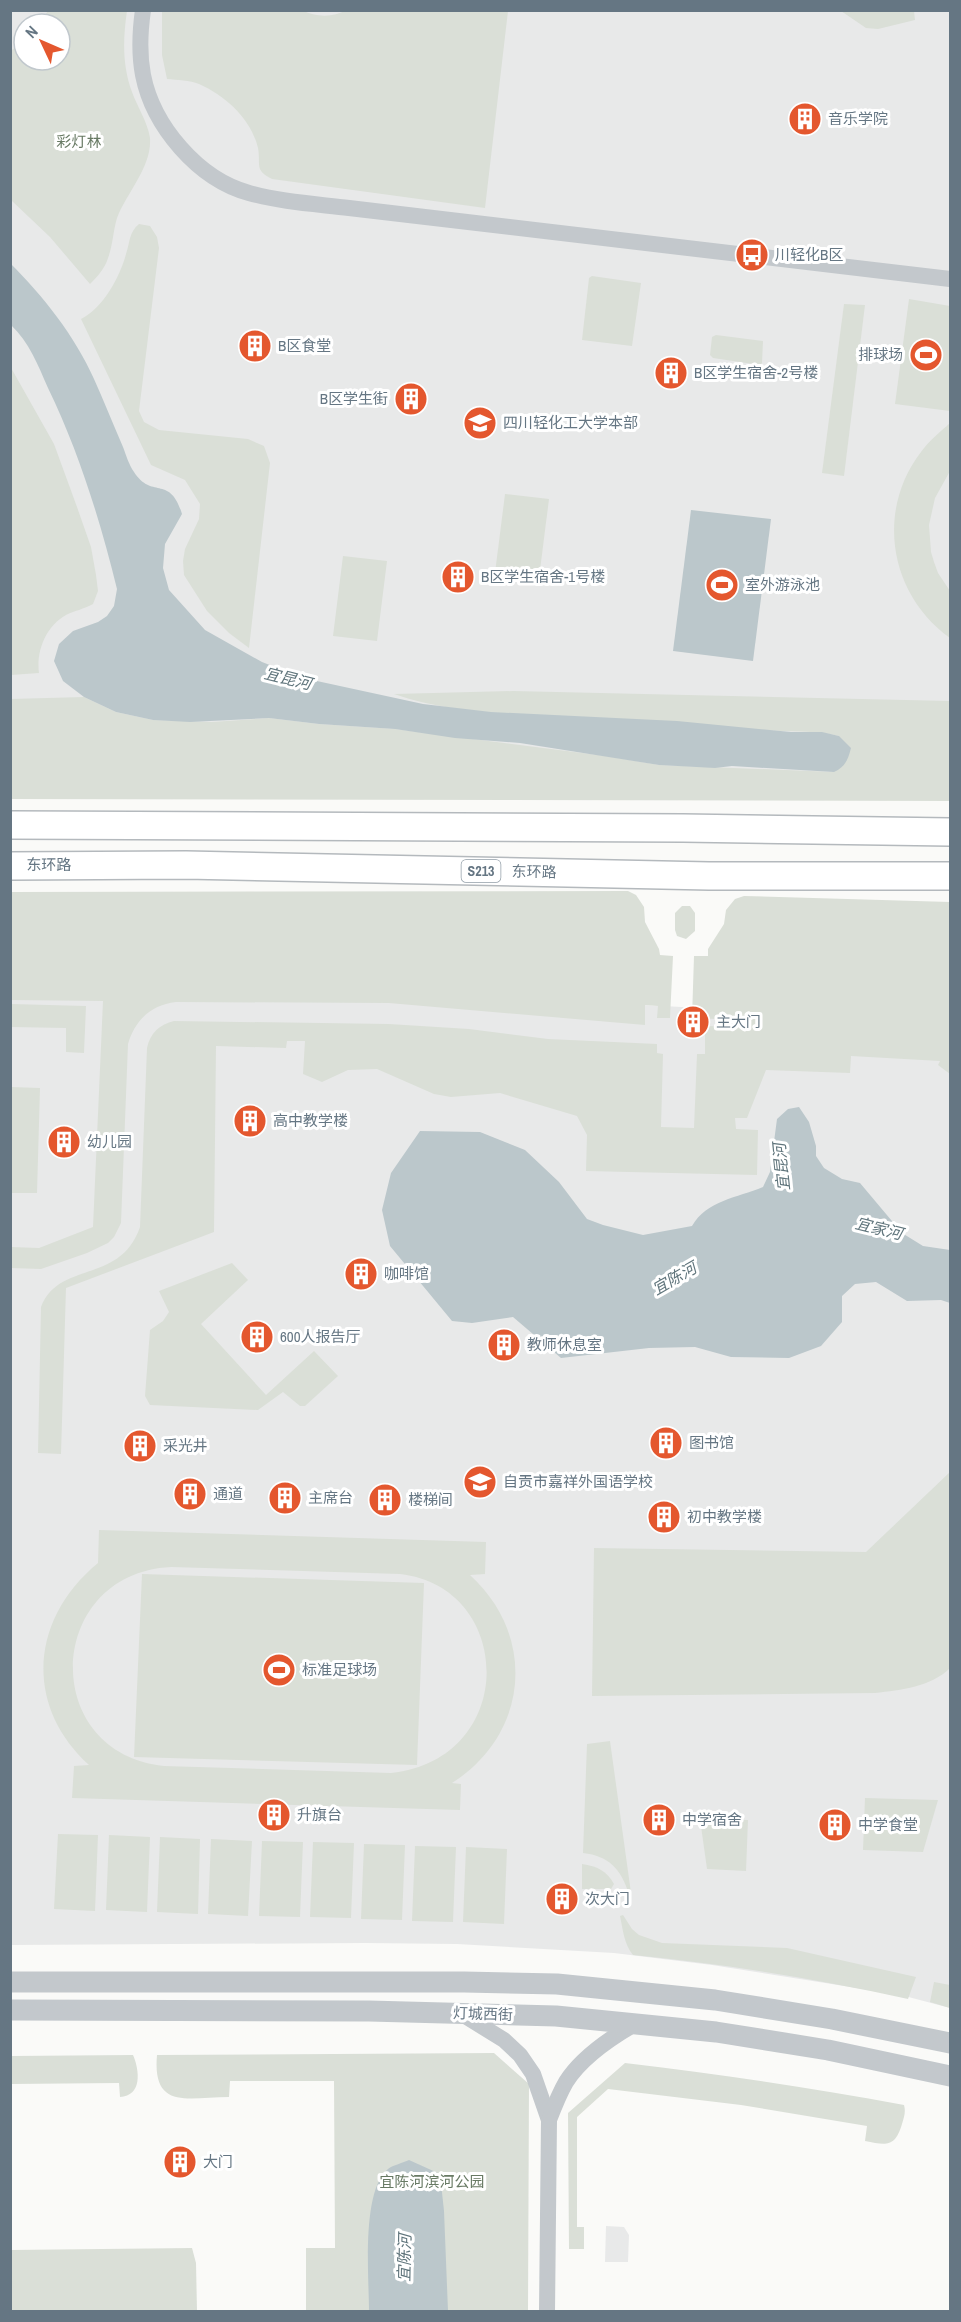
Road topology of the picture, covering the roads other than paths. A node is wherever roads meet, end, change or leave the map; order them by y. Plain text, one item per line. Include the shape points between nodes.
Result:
1 (143, 10) edge
2 (951, 279) edge
3 (10, 825) edge
4 (951, 832) edge
5 (10, 866) edge
6 (951, 876) edge
7 (10, 1982) edge
8 (10, 2010) edge
9 (461, 2013) junction
10 (633, 2025) junction
11 (951, 2043) edge
12 (951, 2076) edge
13 (549, 2120) junction
14 (547, 2312) edge

1 - 2 street via 143,74 169,133 208,172 247,193
3 - 4 highway
5 - 6 highway, 东环路 / S213
7 - 11 street, 灯城西街 via 557,1984 715,2000
8 - 9 street, 灯城西街
9 - 10 street, 灯城西街 via 556,2016
9 - 13 street via 520,2055 533,2074
10 - 12 street, 灯城西街 via 716,2032
10 - 13 street via 612,2037 576,2069
13 - 14 street

